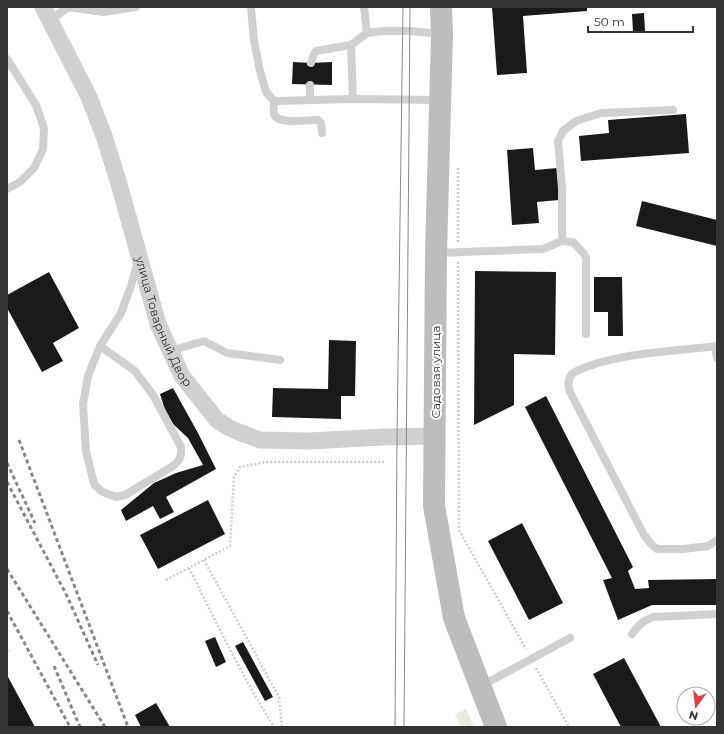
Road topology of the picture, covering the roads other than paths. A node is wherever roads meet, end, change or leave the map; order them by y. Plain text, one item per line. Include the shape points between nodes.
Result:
1 (68, 7) edge
2 (136, 7) edge
3 (251, 7) edge
4 (364, 7) edge
5 (441, 7) edge
6 (47, 14) edge
7 (367, 33) junction
8 (442, 34) junction
9 (350, 45) junction
10 (7, 59) edge
11 (311, 63) dead end
12 (310, 84) dead end
13 (353, 99) junction
14 (310, 100) junction
15 (440, 100) junction
16 (274, 101) junction
17 (673, 110) dead end
18 (322, 133) dead end
19 (7, 189) edge
20 (562, 241) junction
21 (137, 249) junction
22 (436, 253) junction
23 (586, 334) dead end
24 (100, 346) junction
25 (716, 346) edge
26 (170, 350) junction
27 (717, 358) edge
28 (280, 360) dead end
29 (436, 436) junction
30 (717, 540) edge
31 (717, 614) edge
32 (632, 634) dead end
33 (570, 638) dead end
34 (480, 686) junction
35 (496, 727) edge

1 - 2 lane via 103,12
1 - 6 lane
3 - 16 lane via 260,71 266,92
4 - 7 lane
5 - 8 main road, Садовая улица
6 - 21 street, улица Товарный Двор via 89,97 104,136
7 - 8 lane via 410,31
7 - 9 lane
8 - 15 main road, Садовая улица
9 - 11 lane via 316,51
9 - 13 lane
10 - 19 lane via 36,105 44,128 44,149 34,168 20,182
12 - 14 lane
13 - 14 lane
13 - 15 lane
14 - 16 lane
15 - 22 main road, Садовая улица
16 - 18 lane via 274,114 278,119 318,120
17 - 20 lane via 601,113 576,121 563,131 558,141 562,188
20 - 22 lane via 543,249
20 - 23 lane via 573,242 586,258
21 - 24 lane via 136,268 131,286 120,313
21 - 26 street, улица Товарный Двор via 158,324
22 - 29 main road, Садовая улица
24 - 24 lane via 88,376 83,404 86,451 94,484 101,491 116,497 125,495 179,462 182,452 154,395 135,371
25 - 27 lane
25 - 30 lane via 598,363 571,375 568,386 644,535 651,544 656,549 683,549 708,546
26 - 28 lane via 204,341 227,353
26 - 29 street, улица Товарный Двор via 182,376 217,420 260,440 310,441
29 - 34 main road, Садовая улица via 434,506 454,618
31 - 32 lane via 653,617 644,620
33 - 34 lane
34 - 35 main road, Садовая улица

